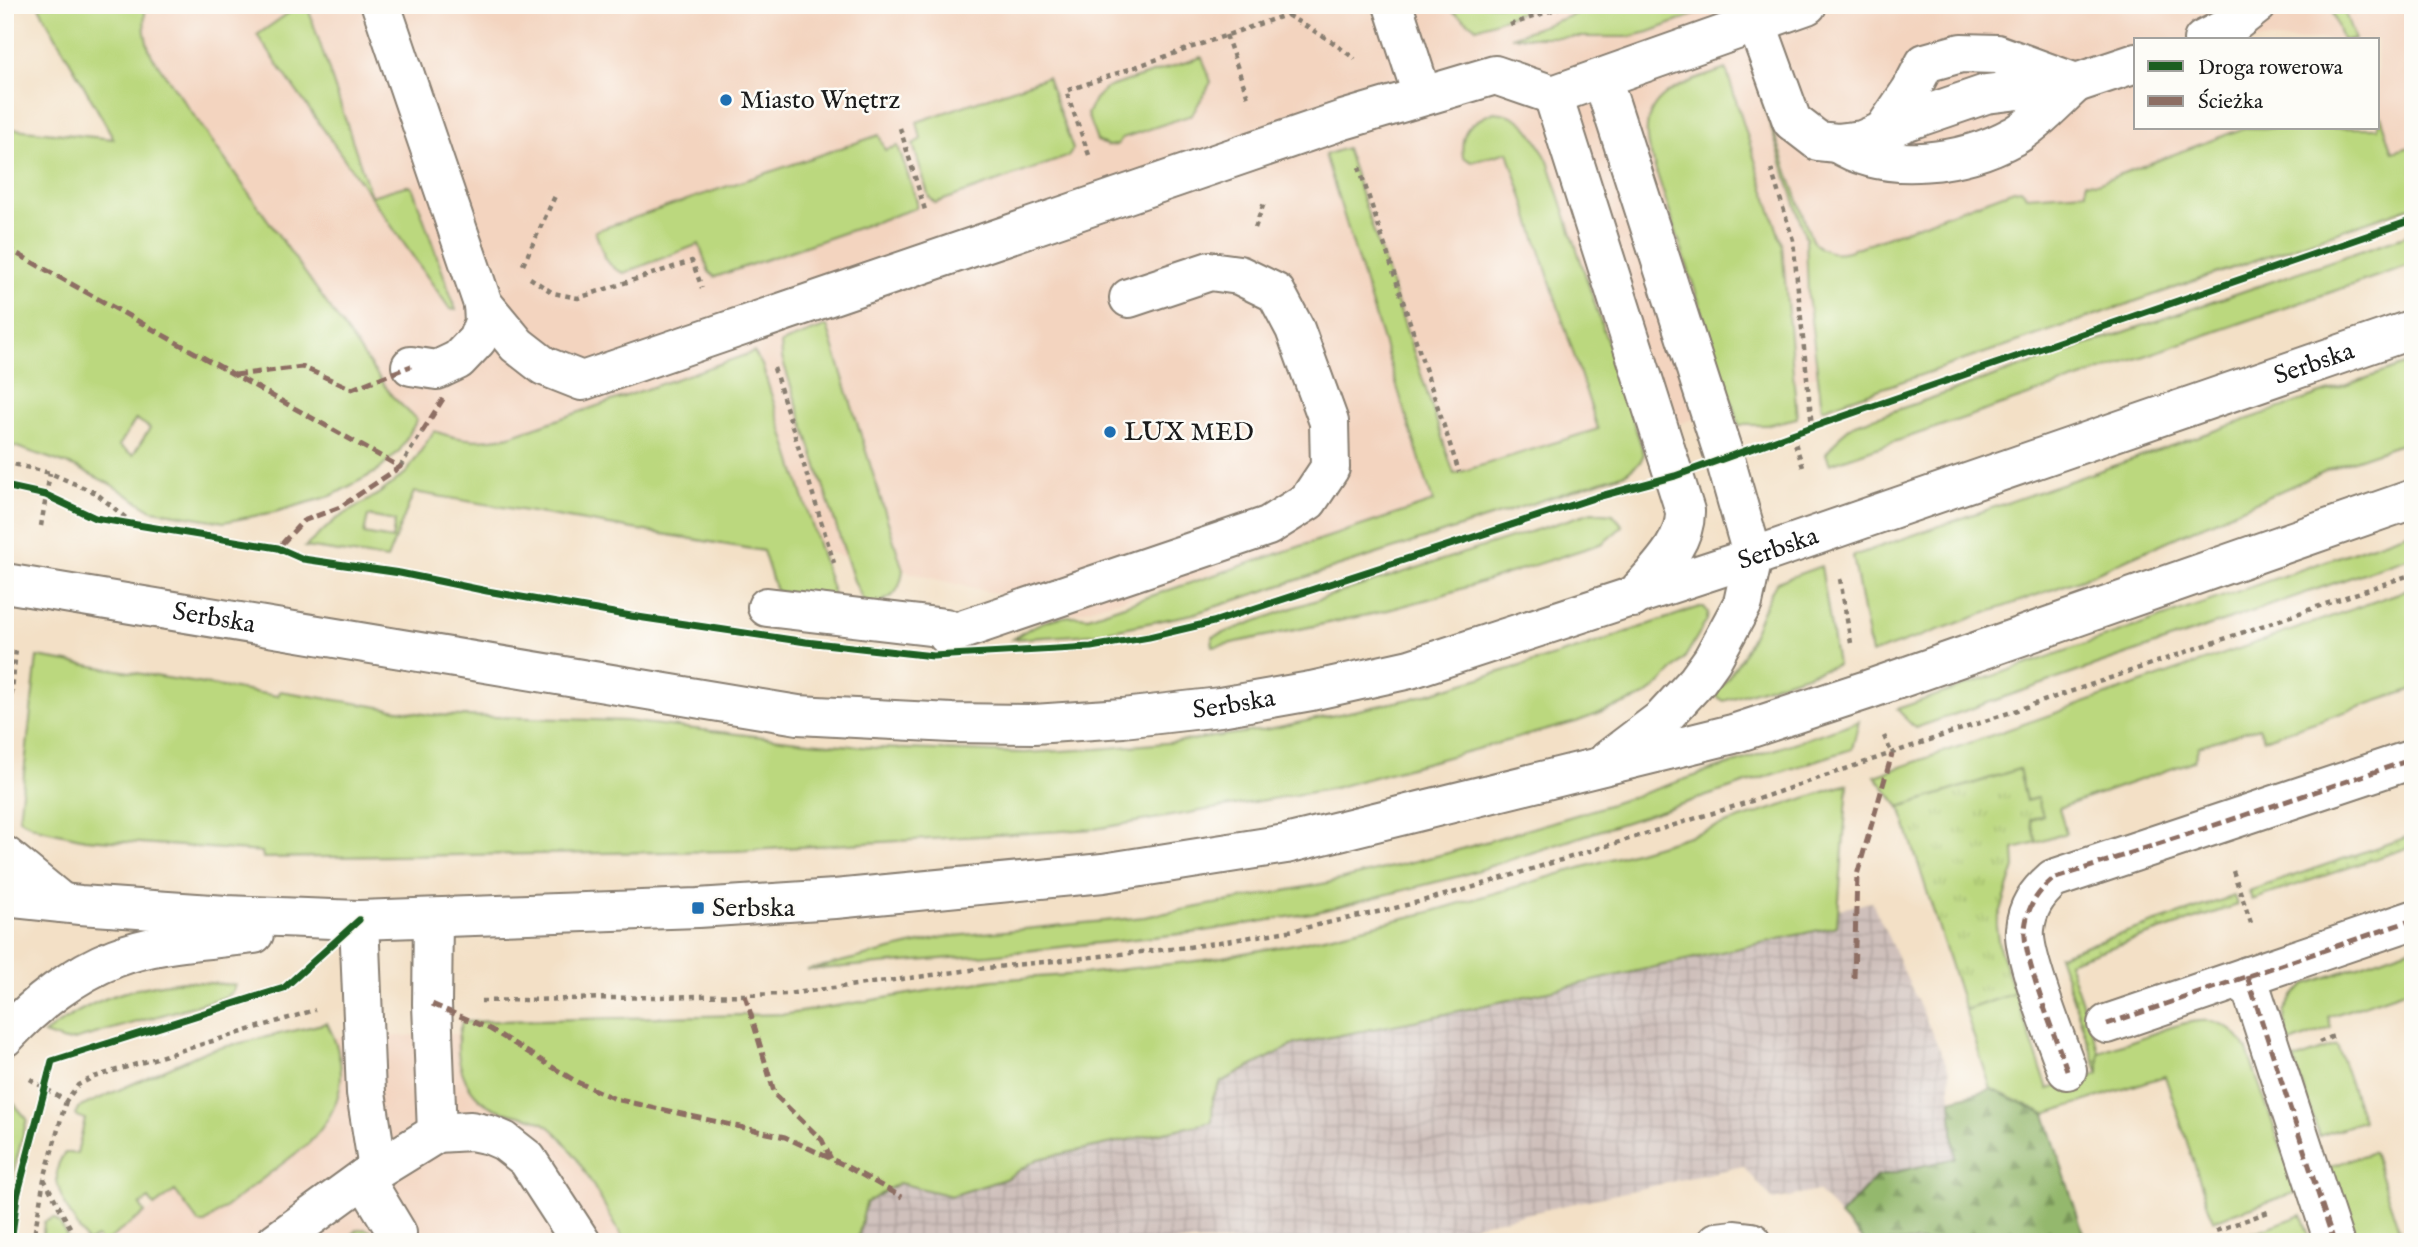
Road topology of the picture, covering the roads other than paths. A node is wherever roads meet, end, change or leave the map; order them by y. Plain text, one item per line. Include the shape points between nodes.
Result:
1 (381, 5) edge
2 (1393, 5) edge
3 (1807, 5) edge
4 (2256, 5) edge
5 (1756, 23) junction
6 (2207, 38) edge
7 (2134, 64) edge
8 (1602, 78) junction
9 (2076, 83) junction
10 (1422, 95) junction
11 (1553, 95) junction
12 (1837, 144) junction
13 (1129, 298) dead end
14 (483, 304) junction
15 (2413, 329) edge
16 (411, 366) dead end
17 (2413, 499) edge
18 (1753, 558) junction
19 (5, 583) edge
20 (47, 591) junction
21 (1633, 598) junction
22 (767, 607) dead end
23 (5, 609) edge
24 (2413, 759) edge
25 (1595, 770) junction
26 (5, 856) edge
27 (5, 897) edge
28 (62, 903) junction
29 (433, 918) junction
30 (359, 920) junction
31 (2413, 920) edge
32 (2257, 973) junction
33 (2107, 1024) dead end
34 (9, 1033) edge
35 (2067, 1070) dead end
36 (437, 1133) junction
37 (371, 1174) junction
38 (316, 1230) edge
39 (397, 1233) dead end
40 (276, 1242) edge
41 (581, 1242) edge
42 (1717, 1242) edge
43 (1752, 1242) edge
44 (2334, 1242) edge

1 - 14 street
2 - 10 street
3 - 5 street
4 - 6 street
5 - 8 street
5 - 12 street via 1792,121 1818,141
7 - 9 street
8 - 11 street
8 - 18 street
9 - 12 street via 1986,94
9 - 12 street via 2016,135 1957,158 1899,162
10 - 11 street via 1495,75
10 - 14 street via 582,381 544,366 517,345
11 - 21 street via 1685,511 1686,523 1677,544
13 - 22 street via 1210,271 1239,275 1276,293 1295,330 1329,422 1330,468 1308,501 1268,526 946,632
14 - 16 street via 484,323 477,340 458,360 437,370
15 - 18 street, Serbska
17 - 25 street via 1867,690 1733,734
18 - 21 street, Serbska
18 - 25 street via 1743,603 1698,681 1662,719
19 - 20 street, Serbska
20 - 21 street, Serbska via 798,715 1020,724 1220,707 1311,691 1410,669
20 - 23 street
24 - 35 street via 2053,879 2037,894 2024,932
25 - 29 street via 1286,845 1103,873 835,899
26 - 28 street
27 - 28 street
28 - 30 street
29 - 30 street
29 - 36 street
30 - 34 street via 156,947 115,957 74,978
30 - 37 street
31 - 32 street
32 - 33 street
32 - 44 street
36 - 37 street
36 - 41 street via 491,1135 515,1149 537,1171
37 - 38 street
37 - 39 street
38 - 40 street
42 - 43 street

